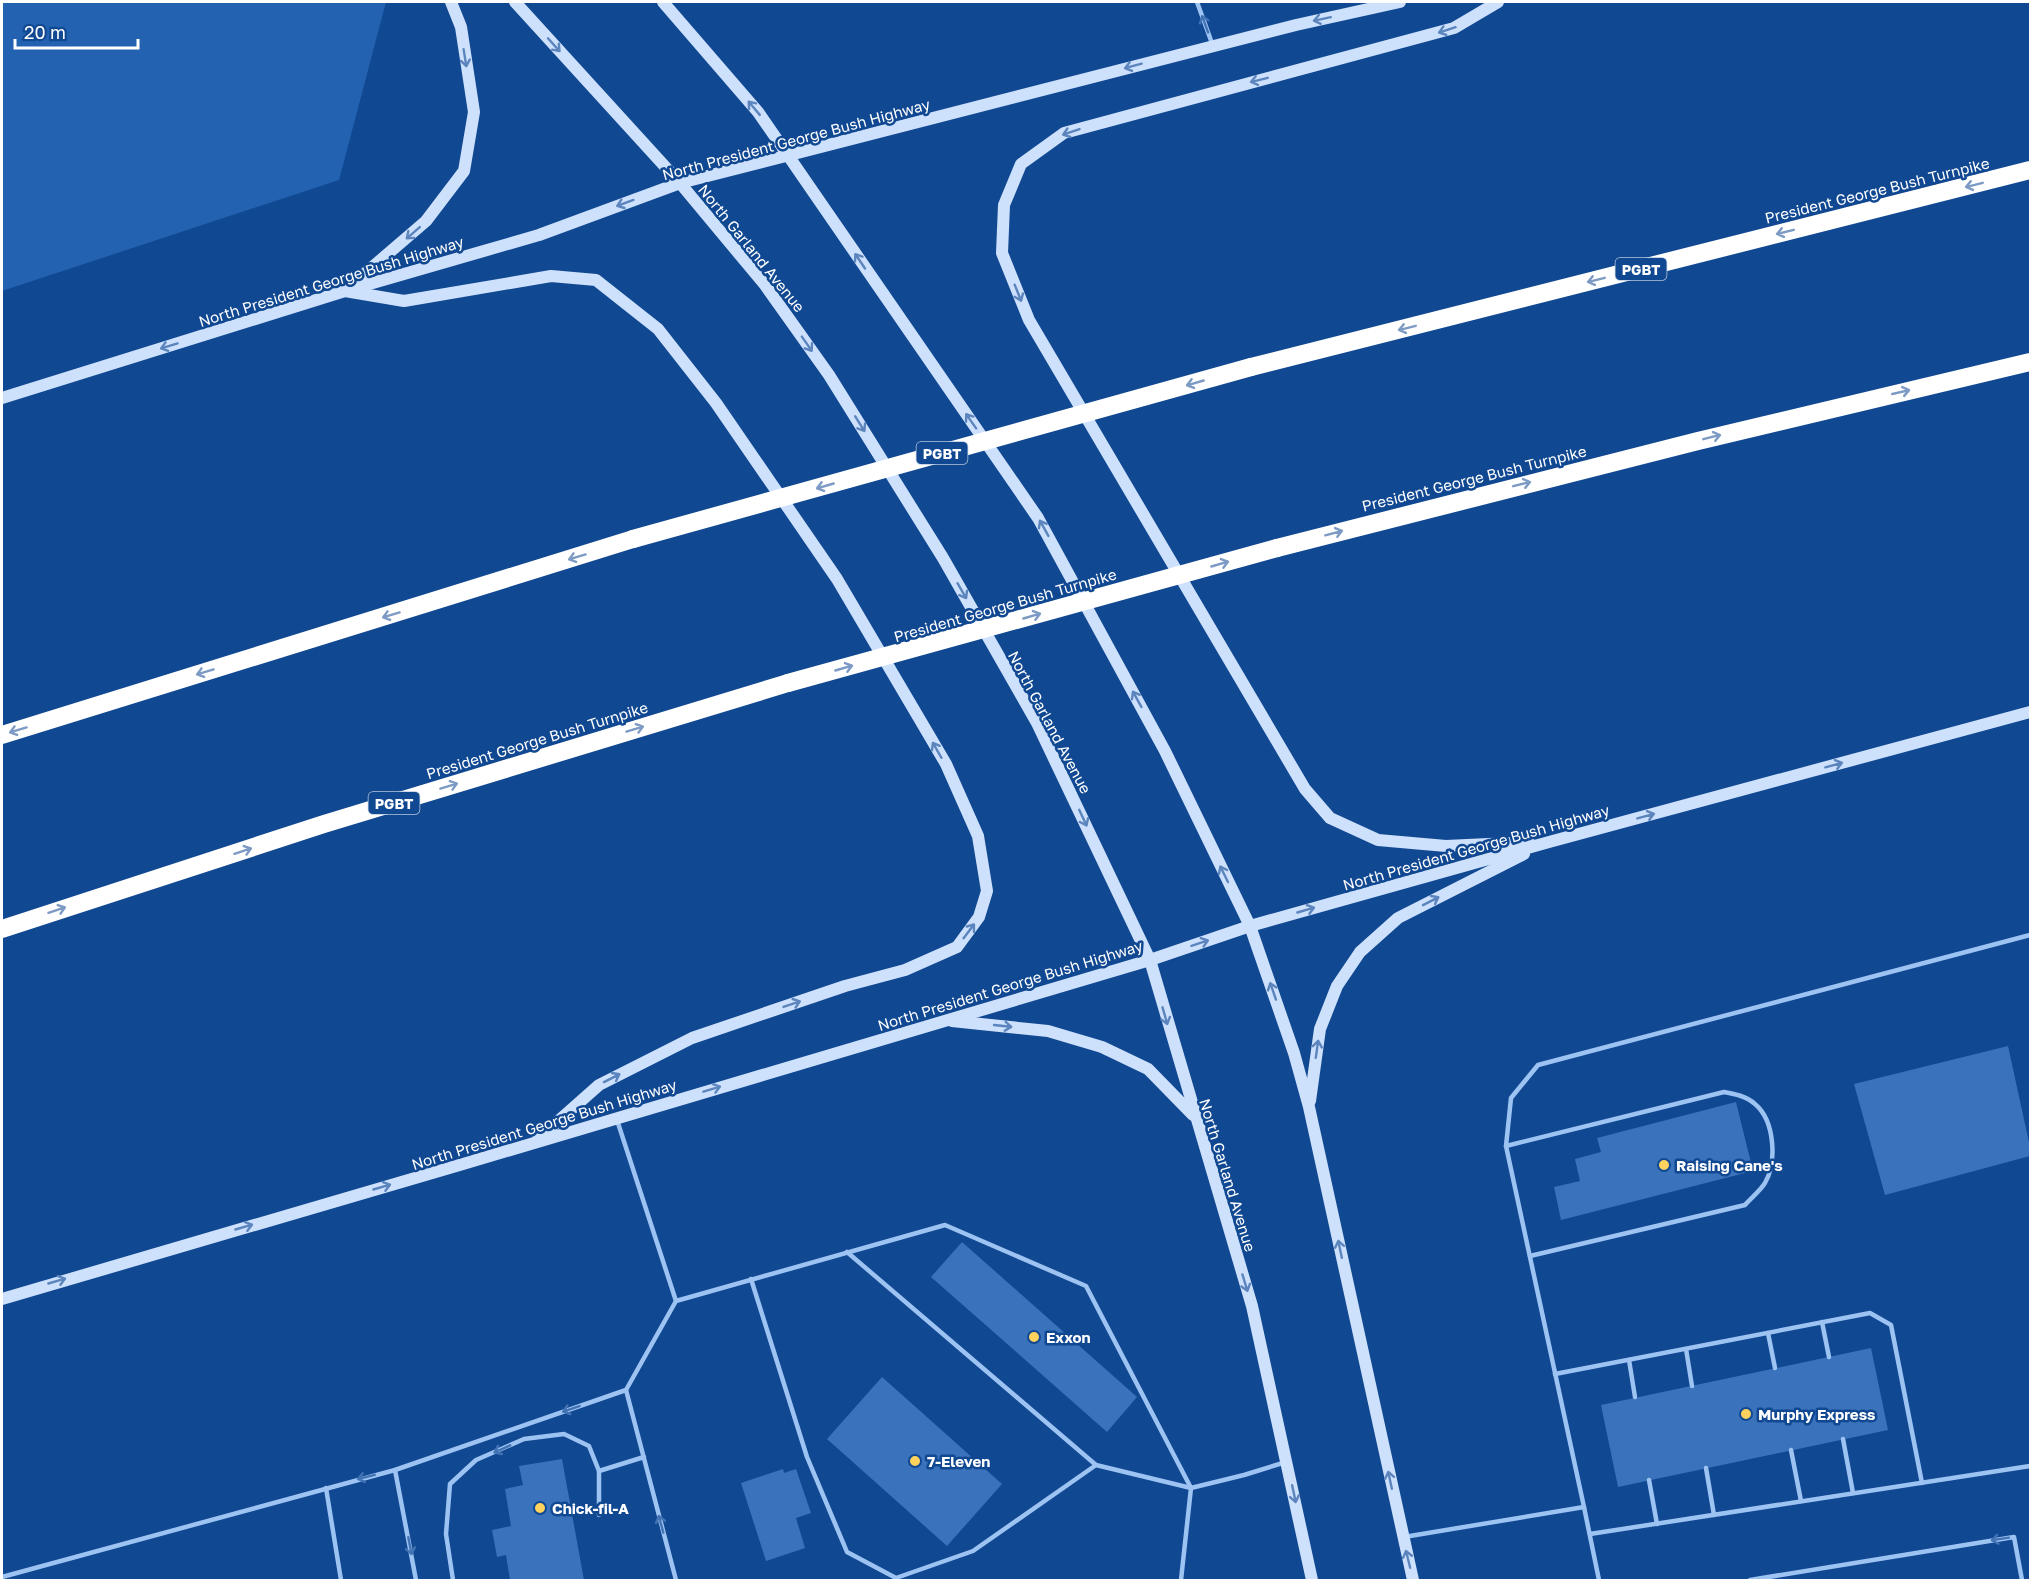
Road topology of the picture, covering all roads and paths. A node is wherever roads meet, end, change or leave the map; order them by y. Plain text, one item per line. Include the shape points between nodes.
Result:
1 (451, 2) edge
2 (515, 2) edge
3 (663, 2) edge
4 (1197, 2) edge
5 (1400, 2) edge
6 (1498, 2) edge
7 (1213, 46) junction
8 (788, 156) junction
9 (2031, 170) edge
10 (680, 183) junction
11 (345, 291) junction
12 (2031, 362) edge
13 (2, 398) edge
14 (2031, 712) edge
15 (2, 735) edge
16 (1549, 842) junction
17 (1250, 926) junction
18 (2, 929) edge
19 (2031, 935) edge
20 (1150, 960) junction
21 (945, 1020) junction
22 (1309, 1107) junction
23 (617, 1118) junction
24 (1195, 1118) junction
25 (535, 1142) junction
26 (1506, 1146) junction
27 (847, 1252) junction
28 (1530, 1256) junction
29 (751, 1279) junction
30 (2, 1299) edge
31 (676, 1301) junction
32 (1822, 1322) junction
33 (1768, 1333) junction
34 (1686, 1348) junction
35 (1829, 1357) dead end
36 (1629, 1360) junction
37 (1775, 1368) dead end
38 (1555, 1374) junction
39 (1692, 1386) dead end
40 (626, 1390) junction
41 (1635, 1397) dead end
42 (1843, 1439) dead end
43 (1791, 1450) dead end
44 (644, 1457) junction
45 (1287, 1461) junction
46 (1096, 1465) junction
47 (2031, 1466) edge
48 (1706, 1468) dead end
49 (395, 1470) junction
50 (599, 1472) junction
51 (1649, 1480) dead end
52 (1922, 1483) junction
53 (326, 1488) junction
54 (1191, 1488) junction
55 (1853, 1493) junction
56 (1800, 1501) junction
57 (1584, 1507) junction
58 (599, 1515) dead end
59 (1714, 1515) junction
60 (1657, 1524) junction
61 (1590, 1534) junction
62 (1403, 1537) junction
63 (2, 1577) edge
64 (342, 1581) edge
65 (416, 1581) edge
66 (453, 1581) edge
67 (676, 1581) edge
68 (1181, 1581) edge
69 (1312, 1581) edge
70 (1413, 1581) edge
71 (1599, 1581) edge
72 (1750, 1581) edge
73 (2022, 1581) edge

1 -> 11 main road via 461,27 474,112 464,171 426,221
2 -> 10 main road, North Garland Avenue
8 -> 3 main road via 758,112
7 -> 4 lane
5 -> 7 main road, North President George Bush Highway
6 -> 16 main road via 1455,28 1064,133 1021,164 1004,205 1002,253 1029,320 1305,789 1330,818 1378,840 1446,846
7 -> 8 main road, North President George Bush Highway
8 - 10 main road, North President George Bush Highway
17 -> 8 main road via 1166,751 1038,518
9 -> 15 highway, President George Bush Turnpike / PGBT, bridge via 1251,367 633,540
10 -> 11 main road, North President George Bush Highway via 539,235
10 -> 20 main road, North Garland Avenue via 765,285 804,339 943,558 1037,723
11 -> 13 main road, North President George Bush Highway
25 -> 11 main road via 599,1085 692,1038 844,986 905,970 957,947 979,917 987,891 978,836 946,764 837,579 716,403 658,329 596,280 552,276 404,301
18 -> 12 highway, President George Bush Turnpike / PGBT, bridge via 324,824 788,684 1277,548 1730,433
16 -> 14 main road, North President George Bush Highway
17 -> 16 main road, North President George Bush Highway
22 -> 16 main road via 1320,1029 1337,987 1360,952 1398,918
20 -> 17 main road, North President George Bush Highway
22 -> 17 main road
19 - 26 lane via 1538,1065 1511,1098
20 - 21 main road, North President George Bush Highway
20 -> 24 main road, North Garland Avenue
23 -> 21 main road, North President George Bush Highway
21 -> 24 main road via 1048,1031 1102,1047 1148,1069
62 -> 22 main road
23 - 25 main road, North President George Bush Highway
23 - 31 lane
24 -> 45 main road, North Garland Avenue via 1252,1306
30 -> 25 main road, North President George Bush Highway
26 - 28 lane
26 - 28 lane via 1724,1092 1756,1104 1768,1123 1773,1157 1765,1184 1745,1204
27 - 29 lane
27 - 46 lane
27 - 54 lane via 945,1226 1086,1286
28 - 38 lane
29 - 31 lane
29 - 46 lane via 807,1458 847,1552 857,1558 896,1578 974,1551
31 - 40 lane
32 - 33 lane
32 - 35 lane
32 - 52 lane via 1870,1313 1891,1325
33 - 34 lane
33 - 37 lane
34 - 36 lane
34 - 39 lane
36 - 38 lane
36 - 41 lane
38 - 57 lane
40 - 44 lane
40 -> 49 lane
42 - 55 lane
43 - 56 lane
44 - 50 lane
67 -> 44 lane
45 - 54 lane
45 -> 69 main road, North Garland Avenue
46 - 54 lane
47 - 52 lane
48 - 59 lane
49 -> 53 lane
49 -> 65 lane
50 - 58 lane
50 -> 66 lane via 589,1446 564,1434 525,1439 477,1460 450,1484 446,1534
51 - 60 lane
52 - 55 lane
53 - 63 lane
53 - 64 lane
54 - 68 lane
55 - 56 lane
56 - 59 lane
57 - 61 lane
57 - 62 lane
59 - 60 lane
60 - 61 lane
61 - 71 lane
70 -> 62 main road
73 -> 72 lane via 2014,1537

